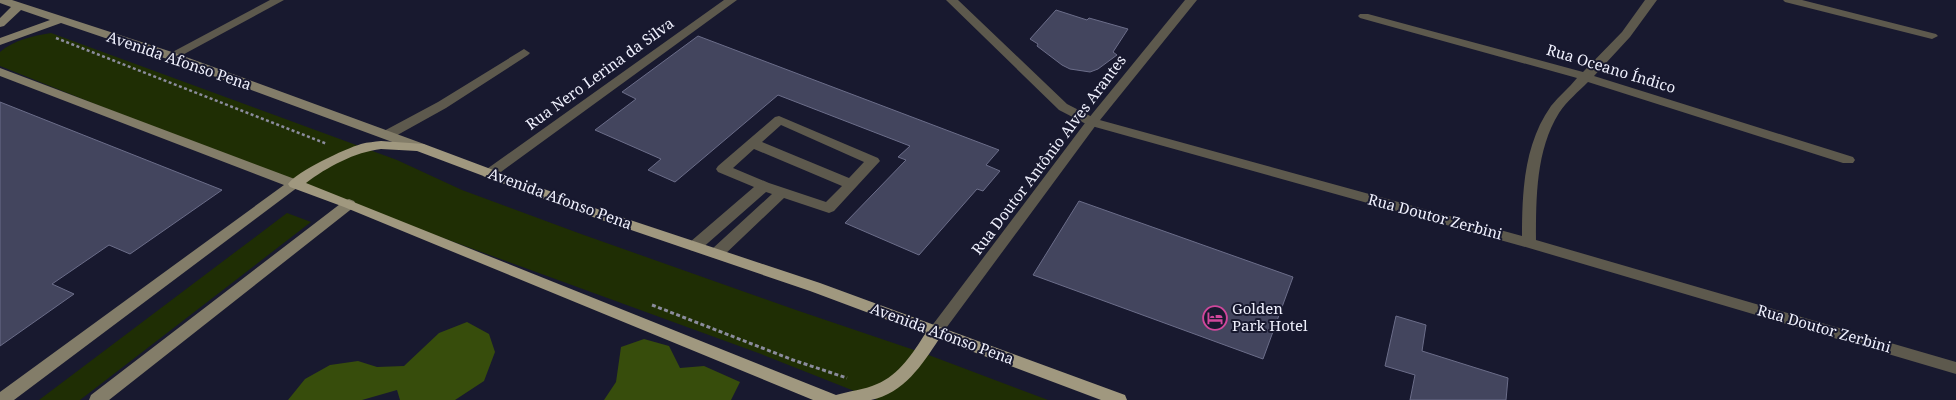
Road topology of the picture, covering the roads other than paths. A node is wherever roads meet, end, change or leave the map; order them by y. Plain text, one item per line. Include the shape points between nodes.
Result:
1 (1, 0) edge
2 (278, 0) edge
3 (731, 0) edge
4 (952, 0) edge
5 (1190, 0) edge
6 (1651, 0) edge
7 (1789, 0) edge
8 (18, 7) junction
9 (1364, 16) dead end
10 (60, 20) junction
11 (0, 24) edge
12 (1932, 36) dead end
13 (0, 42) edge
14 (524, 53) dead end
15 (171, 56) junction
16 (0, 72) edge
17 (1586, 77) junction
18 (1092, 122) junction
19 (386, 136) junction
20 (752, 144) junction
21 (420, 147) junction
22 (1848, 160) dead end
23 (489, 174) junction
24 (295, 184) junction
25 (852, 185) junction
26 (764, 186) junction
27 (782, 192) junction
28 (349, 204) junction
29 (1530, 243) junction
30 (694, 246) junction
31 (717, 253) junction
32 (936, 331) junction
33 (1956, 368) edge
34 (2, 400) edge
35 (97, 400) edge
36 (830, 400) edge
37 (841, 400) edge
38 (1119, 400) edge

1 - 8 main road, Avenida Afonso Pena
2 - 15 street
3 - 23 street, Rua Nero Lerina da Silva
4 - 18 street, Rua Doutor Zerbini via 1063,107
5 - 18 street, Rua Doutor Antônio Alves Arantes
6 - 17 street via 1639,21
7 - 12 street
8 - 10 main road, Avenida Afonso Pena
8 - 11 main road
9 - 17 street, Rua Oceano Índico
10 - 13 main road
10 - 15 main road, Avenida Afonso Pena
14 - 19 street
15 - 19 main road, Avenida Afonso Pena
16 - 24 main road
17 - 22 street, Rua Oceano Índico
17 - 29 street via 1554,111 1542,135 1529,200
18 - 29 street, Rua Doutor Zerbini
18 - 32 street, Rua Doutor Antônio Alves Arantes
19 - 21 main road, Avenida Afonso Pena
20 - 25 street
20 - 25 street via 779,120 873,162
20 - 26 street via 723,169
21 - 23 main road, Avenida Afonso Pena
21 - 24 main road via 365,147
23 - 30 main road, Avenida Afonso Pena
24 - 28 main road
24 - 34 main road
25 - 27 street via 829,208
26 - 27 street
26 - 30 street
27 - 31 street
28 - 35 main road
28 - 36 main road
29 - 33 street, Rua Doutor Zerbini
30 - 31 main road, Avenida Afonso Pena
31 - 32 main road, Avenida Afonso Pena
32 - 37 main road via 916,359 885,389
32 - 38 main road, Avenida Afonso Pena

